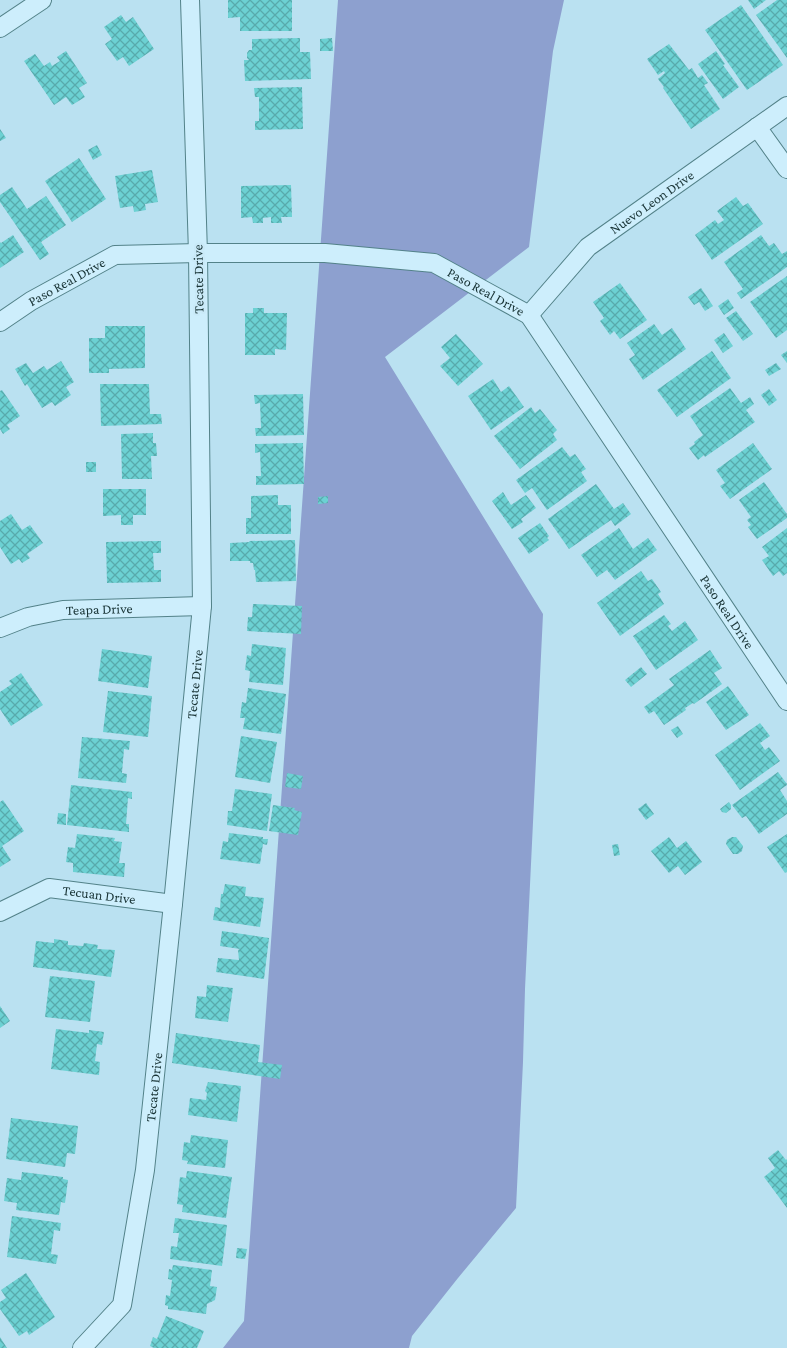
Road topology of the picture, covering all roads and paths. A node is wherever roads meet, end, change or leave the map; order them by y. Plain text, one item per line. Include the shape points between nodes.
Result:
1 (42, 0) edge
2 (190, 0) edge
3 (0, 28) edge
4 (787, 106) edge
5 (757, 127) junction
6 (787, 170) edge
7 (198, 253) junction
8 (529, 315) junction
9 (0, 322) edge
10 (202, 606) junction
11 (0, 628) edge
12 (787, 701) edge
13 (173, 904) junction
14 (0, 912) edge
15 (82, 1348) edge

1 - 3 street
2 - 7 street, Tecate Drive
4 - 5 street, Nuevo Leon Drive
5 - 6 street
5 - 8 street, Nuevo Leon Drive via 588,247
7 - 8 street, Paso Real Drive via 325,253 434,263
7 - 9 street, Paso Real Drive via 116,255 31,301
7 - 10 street, Tecate Drive
8 - 12 street, Paso Real Drive
10 - 11 street, Teapa Drive via 63,610 28,617
10 - 13 street, Tecate Drive
13 - 14 street, Tecuan Drive via 49,888
13 - 15 street, Tecate Drive via 145,1170 122,1305

